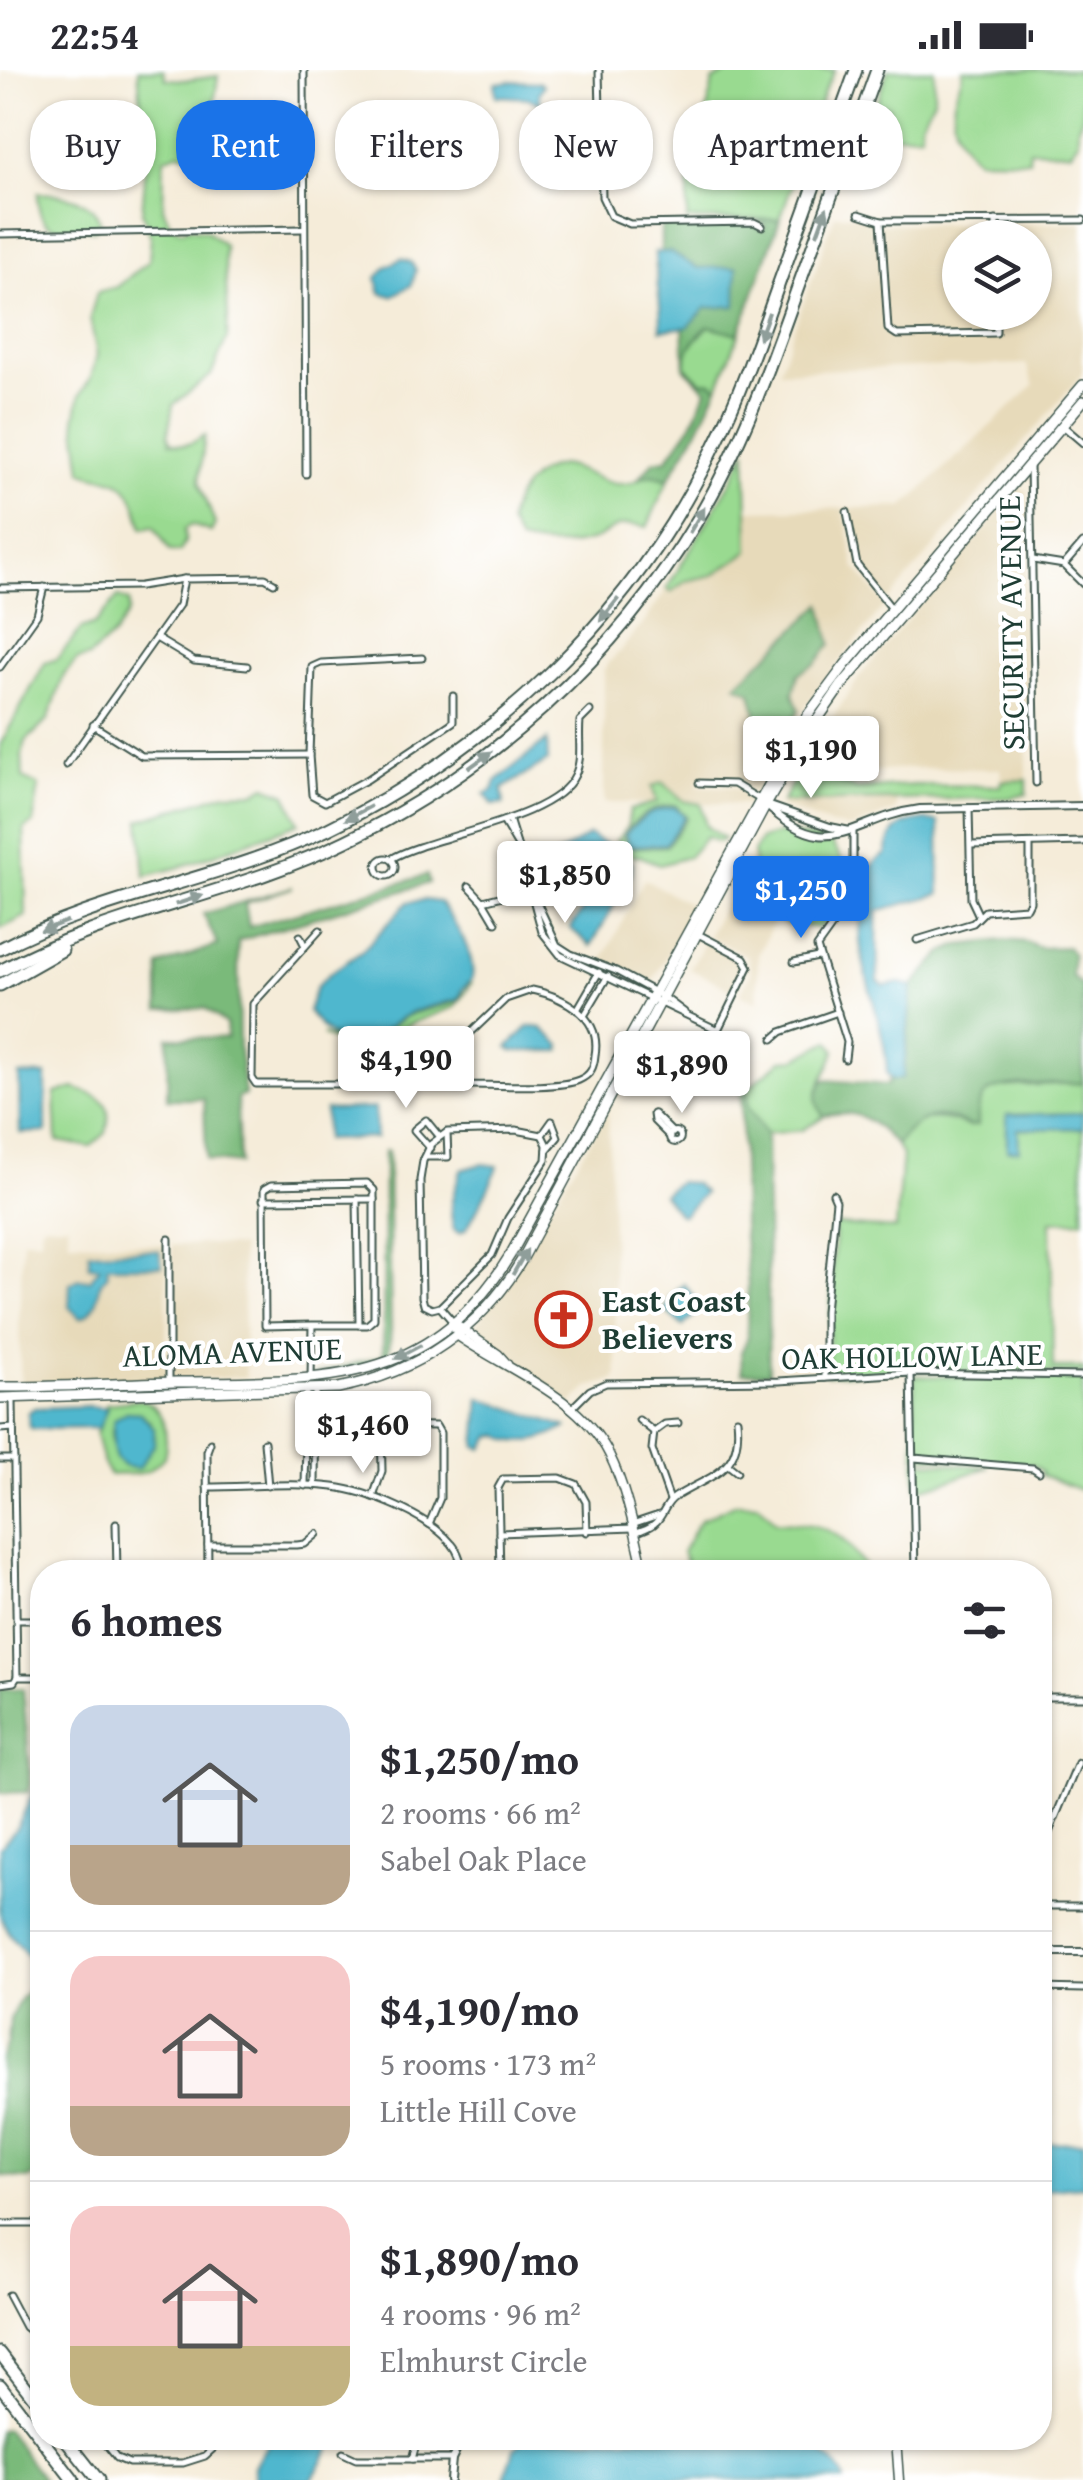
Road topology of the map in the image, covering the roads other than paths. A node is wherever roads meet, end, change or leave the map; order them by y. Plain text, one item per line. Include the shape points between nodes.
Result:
1 (304, 70) edge
2 (599, 70) edge
3 (856, 70) edge
4 (876, 70) edge
5 (859, 214) dead end
6 (942, 220) edge
7 (1052, 220) edge
8 (1083, 220) edge
9 (881, 221) junction
10 (762, 226) dead end
11 (303, 228) junction
12 (0, 234) edge
13 (996, 330) edge
14 (1083, 386) edge
15 (1083, 401) edge
16 (1067, 405) junction
17 (1048, 426) junction
18 (1062, 426) junction
19 (1048, 442) junction
20 (1083, 443) edge
21 (1030, 463) junction
22 (306, 474) dead end
23 (847, 512) dead end
24 (1083, 542) edge
25 (1033, 560) junction
26 (1064, 565) junction
27 (184, 579) junction
28 (274, 583) dead end
29 (1083, 584) edge
30 (44, 587) junction
31 (0, 588) edge
32 (896, 613) junction
33 (156, 638) junction
34 (422, 658) dead end
35 (247, 666) dead end
36 (0, 667) edge
37 (453, 696) dead end
38 (590, 711) dead end
39 (93, 725) junction
40 (308, 754) junction
41 (66, 765) dead end
42 (699, 783) dead end
43 (1036, 783) dead end
44 (762, 802) junction
45 (1083, 806) edge
46 (969, 808) junction
47 (506, 820) junction
48 (853, 831) junction
49 (1083, 842) edge
50 (1030, 844) junction
51 (971, 845) junction
52 (391, 859) dead end
53 (469, 886) dead end
54 (530, 886) junction
55 (484, 901) junction
56 (152, 913) junction
57 (979, 916) junction
58 (496, 923) dead end
59 (320, 930) dead end
60 (698, 934) junction
61 (300, 936) dead end
62 (917, 940) dead end
63 (305, 949) junction
64 (0, 950) edge
65 (818, 957) junction
66 (794, 962) dead end
67 (603, 965) junction
68 (612, 969) junction
69 (0, 972) edge
70 (599, 972) junction
71 (608, 976) junction
72 (0, 985) edge
73 (590, 989) junction
74 (598, 993) junction
75 (658, 998) junction
76 (577, 1010) junction
77 (838, 1012) junction
78 (584, 1016) junction
79 (718, 1030) junction
80 (773, 1038) dead end
81 (461, 1042) junction
82 (421, 1054) junction
83 (846, 1059) dead end
84 (461, 1060) junction
85 (708, 1090) dead end
86 (653, 1114) dead end
87 (447, 1132) junction
88 (671, 1134) dead end
89 (542, 1135) junction
90 (439, 1136) junction
91 (430, 1148) junction
92 (548, 1150) junction
93 (425, 1157) junction
94 (552, 1179) junction
95 (318, 1184) junction
96 (833, 1194) dead end
97 (374, 1198) junction
98 (358, 1199) junction
99 (264, 1200) junction
100 (318, 1200) junction
101 (552, 1204) junction
102 (169, 1239) dead end
103 (440, 1307) junction
104 (454, 1322) junction
105 (312, 1325) junction
106 (360, 1325) junction
107 (461, 1333) junction
108 (911, 1373) junction
109 (1083, 1376) edge
110 (824, 1378) junction
111 (169, 1382) junction
112 (89, 1384) junction
113 (311, 1386) junction
114 (0, 1387) edge
115 (153, 1392) junction
116 (0, 1398) edge
117 (13, 1398) junction
118 (571, 1409) junction
119 (737, 1418) dead end
120 (638, 1420) dead end
121 (678, 1423) dead end
122 (380, 1425) junction
123 (0, 1428) edge
124 (14, 1428) junction
125 (354, 1430) dead end
126 (654, 1432) junction
127 (264, 1442) dead end
128 (210, 1443) dead end
129 (912, 1458) junction
130 (14, 1459) junction
131 (0, 1460) edge
132 (728, 1465) junction
133 (738, 1472) dead end
134 (1040, 1472) dead end
135 (268, 1486) junction
136 (305, 1486) junction
137 (315, 1486) junction
138 (207, 1487) junction
139 (372, 1498) junction
140 (670, 1500) junction
141 (116, 1524) dead end
142 (429, 1524) junction
143 (634, 1528) junction
144 (587, 1532) junction
145 (499, 1533) junction
146 (317, 1534) dead end
147 (208, 1545) junction
148 (116, 1560) edge
149 (208, 1560) edge
150 (458, 1560) edge
151 (500, 1560) edge
152 (641, 1560) edge
153 (915, 1560) edge
154 (17, 1620) junction
155 (30, 1620) edge
156 (17, 1677) junction
157 (30, 1677) edge
158 (0, 1684) edge
159 (1052, 1697) edge
160 (1083, 1697) edge
161 (1078, 1763) dead end
162 (1052, 1825) edge
163 (1052, 1906) edge
164 (1083, 1906) edge
165 (1052, 1952) edge
166 (1083, 1952) edge
167 (1052, 1989) edge
168 (1083, 1990) edge
169 (0, 2224) edge
170 (30, 2224) edge
171 (8, 2296) dead end
172 (30, 2330) edge
173 (0, 2353) edge
174 (0, 2384) edge
175 (30, 2392) edge
176 (30, 2423) edge
177 (50, 2450) edge
178 (74, 2450) edge
179 (110, 2450) edge
180 (212, 2450) edge
181 (415, 2450) edge
182 (456, 2450) edge
183 (897, 2450) edge
184 (344, 2453) dead end
185 (412, 2459) junction
186 (452, 2459) junction
187 (73, 2480) edge
188 (98, 2480) edge
189 (450, 2480) edge
190 (900, 2480) edge

1 - 11 street
2 - 10 street via 602,197 611,216 630,224
3 -> 64 highway via 712,453 648,558 572,652 475,739 366,810 286,847
56 -> 4 highway via 296,864 411,806 528,722 616,634 699,518 745,427
5 - 9 street
6 - 9 street
7 - 8 street
9 - 13 street via 888,329
11 - 12 street
11 - 22 street
14 - 16 main road
15 - 18 main road
16 - 17 main road
16 - 18 main road
17 - 19 main road
17 - 32 main road
18 - 19 main road
18 - 20 street
19 - 21 main road
21 - 25 street, SECURITY AVENUE
21 - 32 main road
23 - 32 street via 857,566
24 - 26 street
25 - 26 street
25 - 43 street, SECURITY AVENUE
26 - 29 street
27 - 28 street
27 - 30 street
27 - 33 street via 179,604
30 - 31 street
30 - 36 street via 37,615
32 - 44 main road
33 - 35 street via 194,661
33 - 39 street
34 - 40 street via 312,667
37 - 40 street via 453,722 325,802 310,791
38 - 47 street via 580,721 574,779
39 - 40 street via 142,756
39 - 41 street
42 - 44 street via 734,784
44 - 48 street
44 - 48 street via 807,833
44 - 60 main road
44 - 75 main road
45 - 46 street
46 - 48 street via 902,812
46 - 51 street
47 - 52 street
47 - 54 street
48 - 65 street via 846,905 820,941
49 - 50 street
50 - 51 street
50 - 57 street via 1027,908
51 - 57 street via 971,899
53 - 55 street
54 - 55 street
54 - 67 street via 557,945
54 - 70 street via 552,948
55 - 58 street
56 - 69 highway via 42,950
56 - 72 highway via 53,954
57 - 62 street
59 - 63 street
60 - 75 main road
60 - 79 street via 749,967
61 - 63 street
63 - 82 street via 252,1004 254,1082 362,1084
65 - 66 street
65 - 77 street
67 - 68 street
67 - 70 street
68 - 71 street
68 - 75 street
70 - 71 street
70 - 73 street
71 - 74 street
71 - 75 street
73 - 74 street
73 - 76 street
74 - 78 street
75 - 79 street
75 - 94 main road, ALOMA AVENUE
75 - 101 main road, ALOMA AVENUE
76 - 78 street
76 - 81 street via 527,990 506,999
77 - 80 street
77 - 83 street
78 - 84 street via 597,1048 591,1071 579,1080 470,1085 461,1080
79 - 85 street
81 - 82 street
81 - 84 street
82 - 84 street via 430,1061
86 - 88 street
87 - 89 street
87 - 90 street
87 - 93 street via 448,1156
89 - 92 street
89 - 92 street via 552,1121 558,1137
90 - 91 street
90 - 91 street via 426,1120 417,1125 414,1130
91 - 93 street
92 - 103 street via 492,1255
93 - 103 street via 422,1297 428,1308
94 - 101 main road
94 - 104 main road, ALOMA AVENUE via 497,1276
95 - 97 street via 367,1183
95 - 99 street via 270,1185
95 - 100 street
96 - 110 street
97 - 98 street
97 - 106 street via 374,1319
98 - 100 street
98 - 106 street
99 - 100 street
99 - 105 street via 265,1326
107 -> 101 main road, ALOMA AVENUE via 504,1288
102 - 111 street
103 - 104 street
104 - 107 main road
104 -> 113 main road, ALOMA AVENUE via 394,1360
105 - 106 street
105 - 113 street
107 - 113 main road, ALOMA AVENUE via 388,1374 350,1385
107 - 118 main road
108 - 109 street, OAK HOLLOW LANE
108 - 110 street, OAK HOLLOW LANE
108 - 129 street
110 - 118 street, OAK HOLLOW LANE via 606,1382
111 - 112 main road, ALOMA AVENUE
111 - 113 main road, ALOMA AVENUE
111 - 115 main road
112 - 114 main road, ALOMA AVENUE
112 - 117 main road via 22,1391
113 - 115 main road, ALOMA AVENUE
113 - 136 street
113 - 137 street
115 - 117 main road, ALOMA AVENUE
116 - 117 main road, ALOMA AVENUE
117 - 124 street
118 - 143 main road via 608,1451
119 - 132 street via 739,1440
120 - 126 street
121 - 126 street
122 - 125 street
122 - 139 street via 382,1472
122 - 142 street via 438,1428 440,1498
123 - 124 street
124 - 130 street
126 - 140 street via 652,1449
127 - 135 street
128 - 138 street
129 - 134 street
129 - 153 street
130 - 131 street
130 - 154 street
132 - 133 street
132 - 140 street
135 - 136 street
135 - 138 street
136 - 137 street
137 - 139 street
138 - 147 street
139 - 142 street
140 - 143 street via 661,1514
141 - 148 street
142 - 150 street via 452,1544
143 - 144 street
143 - 152 main road
144 - 145 street
144 - 145 street via 586,1502 576,1484 509,1478 498,1488
145 - 151 street
146 - 147 street via 296,1545
147 - 149 street
154 - 155 street
154 - 156 street
156 - 157 street
156 - 158 street
159 - 160 street
161 - 162 street
163 - 164 street
165 - 166 street
167 - 168 street
169 - 170 street
171 - 172 street
173 - 175 highway
174 - 176 highway
177 - 187 highway
178 - 188 highway
179 - 180 street via 130,2463 183,2463
181 - 185 street
182 - 186 street
183 - 190 main road
184 - 185 street
185 - 186 street
186 - 189 street

